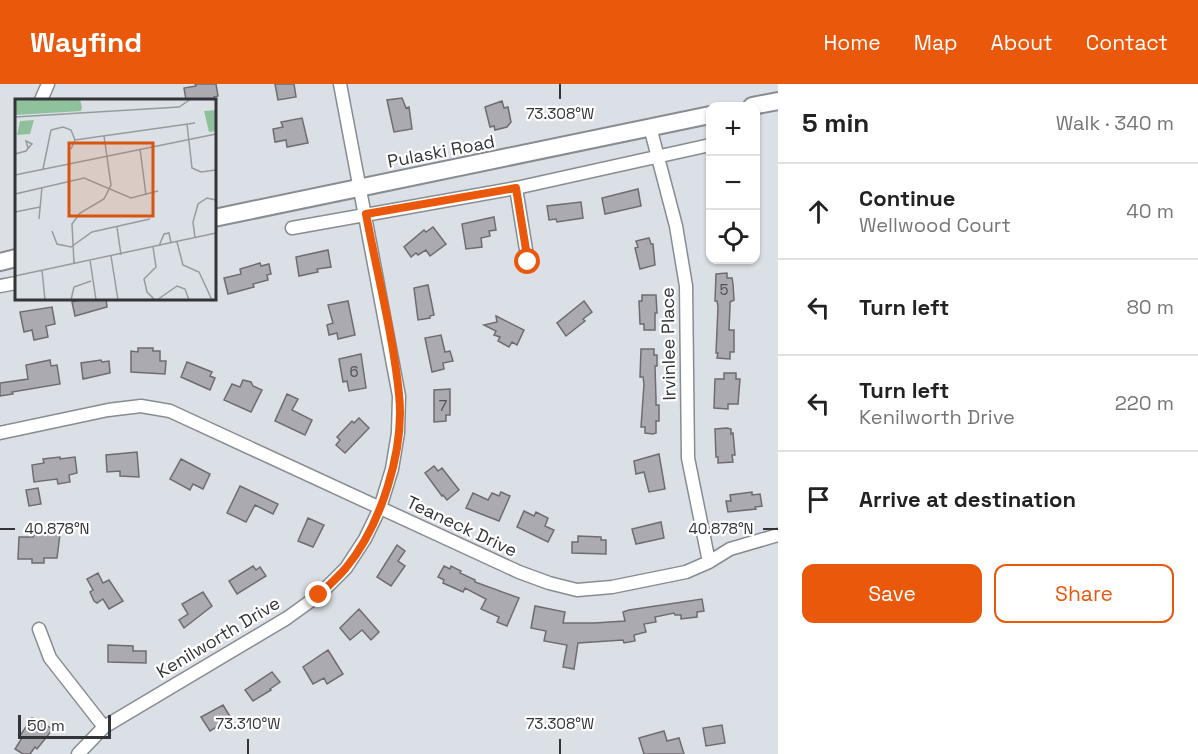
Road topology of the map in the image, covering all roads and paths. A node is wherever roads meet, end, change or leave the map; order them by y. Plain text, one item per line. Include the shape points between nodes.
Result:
1 (48, 84) edge
2 (340, 84) edge
3 (41, 99) edge
4 (778, 102) edge
5 (760, 105) edge
6 (706, 116) edge
7 (650, 128) junction
8 (706, 146) edge
9 (657, 155) junction
10 (360, 188) junction
11 (516, 188) junction
12 (366, 214) junction
13 (216, 218) edge
14 (292, 228) dead end
15 (15, 258) edge
16 (0, 262) edge
17 (528, 262) dead end
18 (15, 283) edge
19 (0, 286) edge
20 (0, 433) edge
21 (380, 508) junction
22 (778, 535) edge
23 (709, 562) junction
24 (39, 629) dead end
25 (104, 727) junction
26 (78, 754) edge

1 - 3 street
2 - 10 street, Kenilworth Drive
4 - 5 main road
6 - 7 main road, Pulaski Road
7 - 9 street, Irvinlee Place
7 - 10 main road, Pulaski Road
8 - 9 street
9 - 11 street
9 - 23 street, Irvinlee Place via 676,226 686,286 688,458
10 - 12 street, Kenilworth Drive
10 - 13 main road, Pulaski Road
11 - 12 street
11 - 17 street
12 - 14 street
12 - 21 street, Kenilworth Drive via 399,396 392,469
15 - 16 main road
18 - 19 street
20 - 21 street, Teaneck Drive via 108,410 141,406 170,411
21 - 23 street, Teaneck Drive via 519,572 577,590 651,580
21 - 25 street, Kenilworth Drive via 346,568 319,595
22 - 23 street, Teaneck Drive via 730,549
24 - 25 street via 50,658
25 - 26 street, Kenilworth Drive

